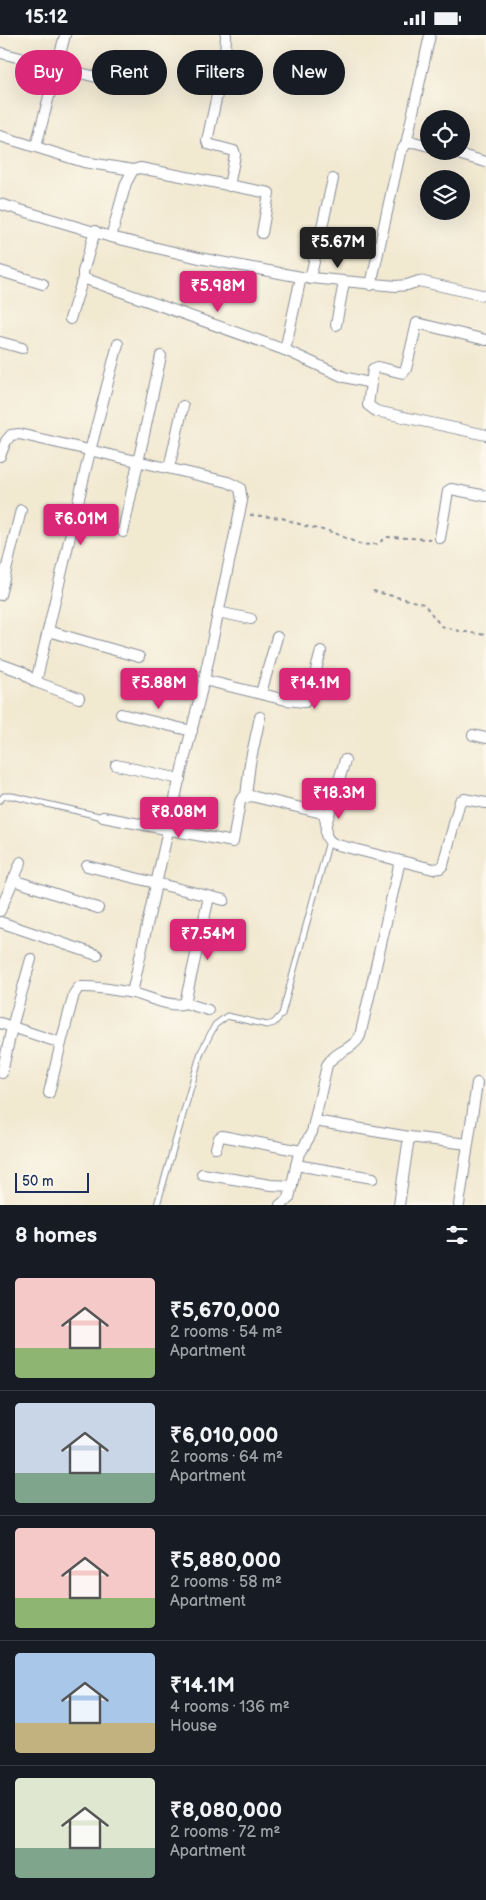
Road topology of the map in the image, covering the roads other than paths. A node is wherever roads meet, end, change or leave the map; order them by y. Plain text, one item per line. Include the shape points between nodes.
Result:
1 (66, 35) edge
2 (226, 35) edge
3 (430, 35) edge
4 (62, 50) edge
5 (1, 53) dead end
6 (15, 57) edge
7 (50, 95) edge
8 (0, 136) edge
9 (406, 144) junction
10 (420, 144) edge
11 (36, 146) junction
12 (470, 157) edge
13 (486, 161) edge
14 (133, 170) junction
15 (333, 179) dead end
16 (229, 186) junction
17 (0, 204) edge
18 (95, 231) junction
19 (262, 233) dead end
20 (111, 237) junction
21 (0, 271) edge
22 (83, 278) junction
23 (306, 278) junction
24 (344, 283) junction
25 (43, 284) dead end
26 (371, 285) junction
27 (486, 296) edge
28 (70, 319) dead end
29 (336, 325) dead end
30 (486, 341) edge
31 (0, 342) edge
32 (118, 344) dead end
33 (22, 348) dead end
34 (285, 350) junction
35 (161, 357) dead end
36 (370, 383) junction
37 (183, 406) dead end
38 (486, 435) edge
39 (90, 451) junction
40 (0, 456) edge
41 (137, 461) junction
42 (169, 468) junction
43 (486, 496) edge
44 (22, 510) dead end
45 (123, 532) dead end
46 (440, 538) road end
47 (0, 595) edge
48 (218, 612) junction
49 (251, 619) dead end
50 (48, 631) junction
51 (277, 637) dead end
52 (321, 651) dead end
53 (139, 657) dead end
54 (0, 664) edge
55 (204, 680) junction
56 (36, 682) junction
57 (261, 693) junction
58 (79, 698) dead end
59 (121, 714) dead end
60 (260, 717) dead end
61 (192, 731) junction
62 (473, 735) dead end
63 (486, 737) edge
64 (345, 760) dead end
65 (116, 765) dead end
66 (180, 779) junction
67 (246, 796) junction
68 (0, 800) edge
69 (486, 803) edge
70 (104, 817) joint
71 (327, 821) junction
72 (168, 831) junction
73 (329, 841) junction
74 (400, 861) junction
75 (21, 862) dead end
76 (87, 865) dead end
77 (13, 880) junction
78 (156, 884) junction
79 (209, 897) junction
80 (224, 900) dead end
81 (98, 908) dead end
82 (0, 911) edge
83 (0, 922) edge
84 (97, 955) dead end
85 (31, 959) dead end
86 (132, 993) junction
87 (185, 1003) junction
88 (208, 1010) dead end
89 (0, 1023) edge
90 (12, 1027) junction
91 (61, 1043) junction
92 (2, 1073) dead end
93 (477, 1083) dead end
94 (49, 1093) dead end
95 (315, 1121) junction
96 (409, 1137) junction
97 (468, 1144) junction
98 (216, 1148) dead end
99 (301, 1151) junction
100 (296, 1165) junction
101 (202, 1174) dead end
102 (373, 1178) dead end
103 (292, 1186) junction
104 (157, 1205) edge
105 (280, 1205) edge
106 (400, 1205) edge
107 (459, 1205) edge

1 - 4 street
2 - 16 street via 225,58 208,144 234,151
3 - 9 street
5 - 6 street
7 - 11 street
8 - 11 street
9 - 10 street
9 - 26 street via 400,153
11 - 14 street via 84,162
12 - 13 street
14 - 16 street via 140,168
14 - 20 street via 126,183
15 - 23 street
16 - 19 street via 269,193
17 - 18 street
18 - 20 street
18 - 22 street
20 - 23 street
21 - 25 street
22 - 28 street
22 - 34 street
23 - 24 street
23 - 34 street
24 - 26 street
24 - 29 street
26 - 27 street via 408,285 419,281
30 - 36 street via 417,323 404,373 378,367 373,369
31 - 33 street
32 - 39 street
34 - 36 street via 344,377
35 - 41 street
36 - 38 street via 368,405 376,411
37 - 42 street
39 - 40 street via 19,434 11,435
39 - 41 street
39 - 50 street
41 - 42 street
41 - 45 street
42 - 48 street via 228,482 240,488 242,501
43 - 46 street via 448,491
44 - 47 street
48 - 49 street
48 - 55 street
50 - 53 street
50 - 56 street
51 - 57 street
52 - 57 street via 307,701 302,703
54 - 56 street via 22,672
55 - 57 street
55 - 61 street
56 - 58 street
59 - 61 street
60 - 67 street
61 - 66 street
62 - 63 street
64 - 71 street
65 - 66 street
66 - 72 street
67 - 71 street via 318,811
67 - 72 street via 240,802 233,842
68 - 70 lane via 4,796 12,796
69 - 74 street via 464,799 458,804 440,868
70 - 72 street
71 - 73 street
72 - 78 street
73 - 74 street
73 - 104 lane via 282,1014 274,1023 267,1025 227,1016 215,1025 201,1052
74 - 95 street via 360,1036 354,1044 331,1057
75 - 77 street
76 - 78 street
77 - 81 street
77 - 82 street
78 - 79 street
78 - 86 street
79 - 80 street
79 - 87 street
83 - 84 street
85 - 90 street
86 - 87 street via 176,1005
86 - 91 street via 79,987 74,994
87 - 88 street
89 - 90 street
90 - 91 street
90 - 92 street
91 - 94 street
93 - 97 street
95 - 96 street
95 - 99 street via 310,1138
96 - 97 street
96 - 106 street
97 - 107 street
98 - 99 street via 222,1136
99 - 100 street
100 - 102 street
100 - 103 street
101 - 103 street
103 - 105 street via 289,1198

